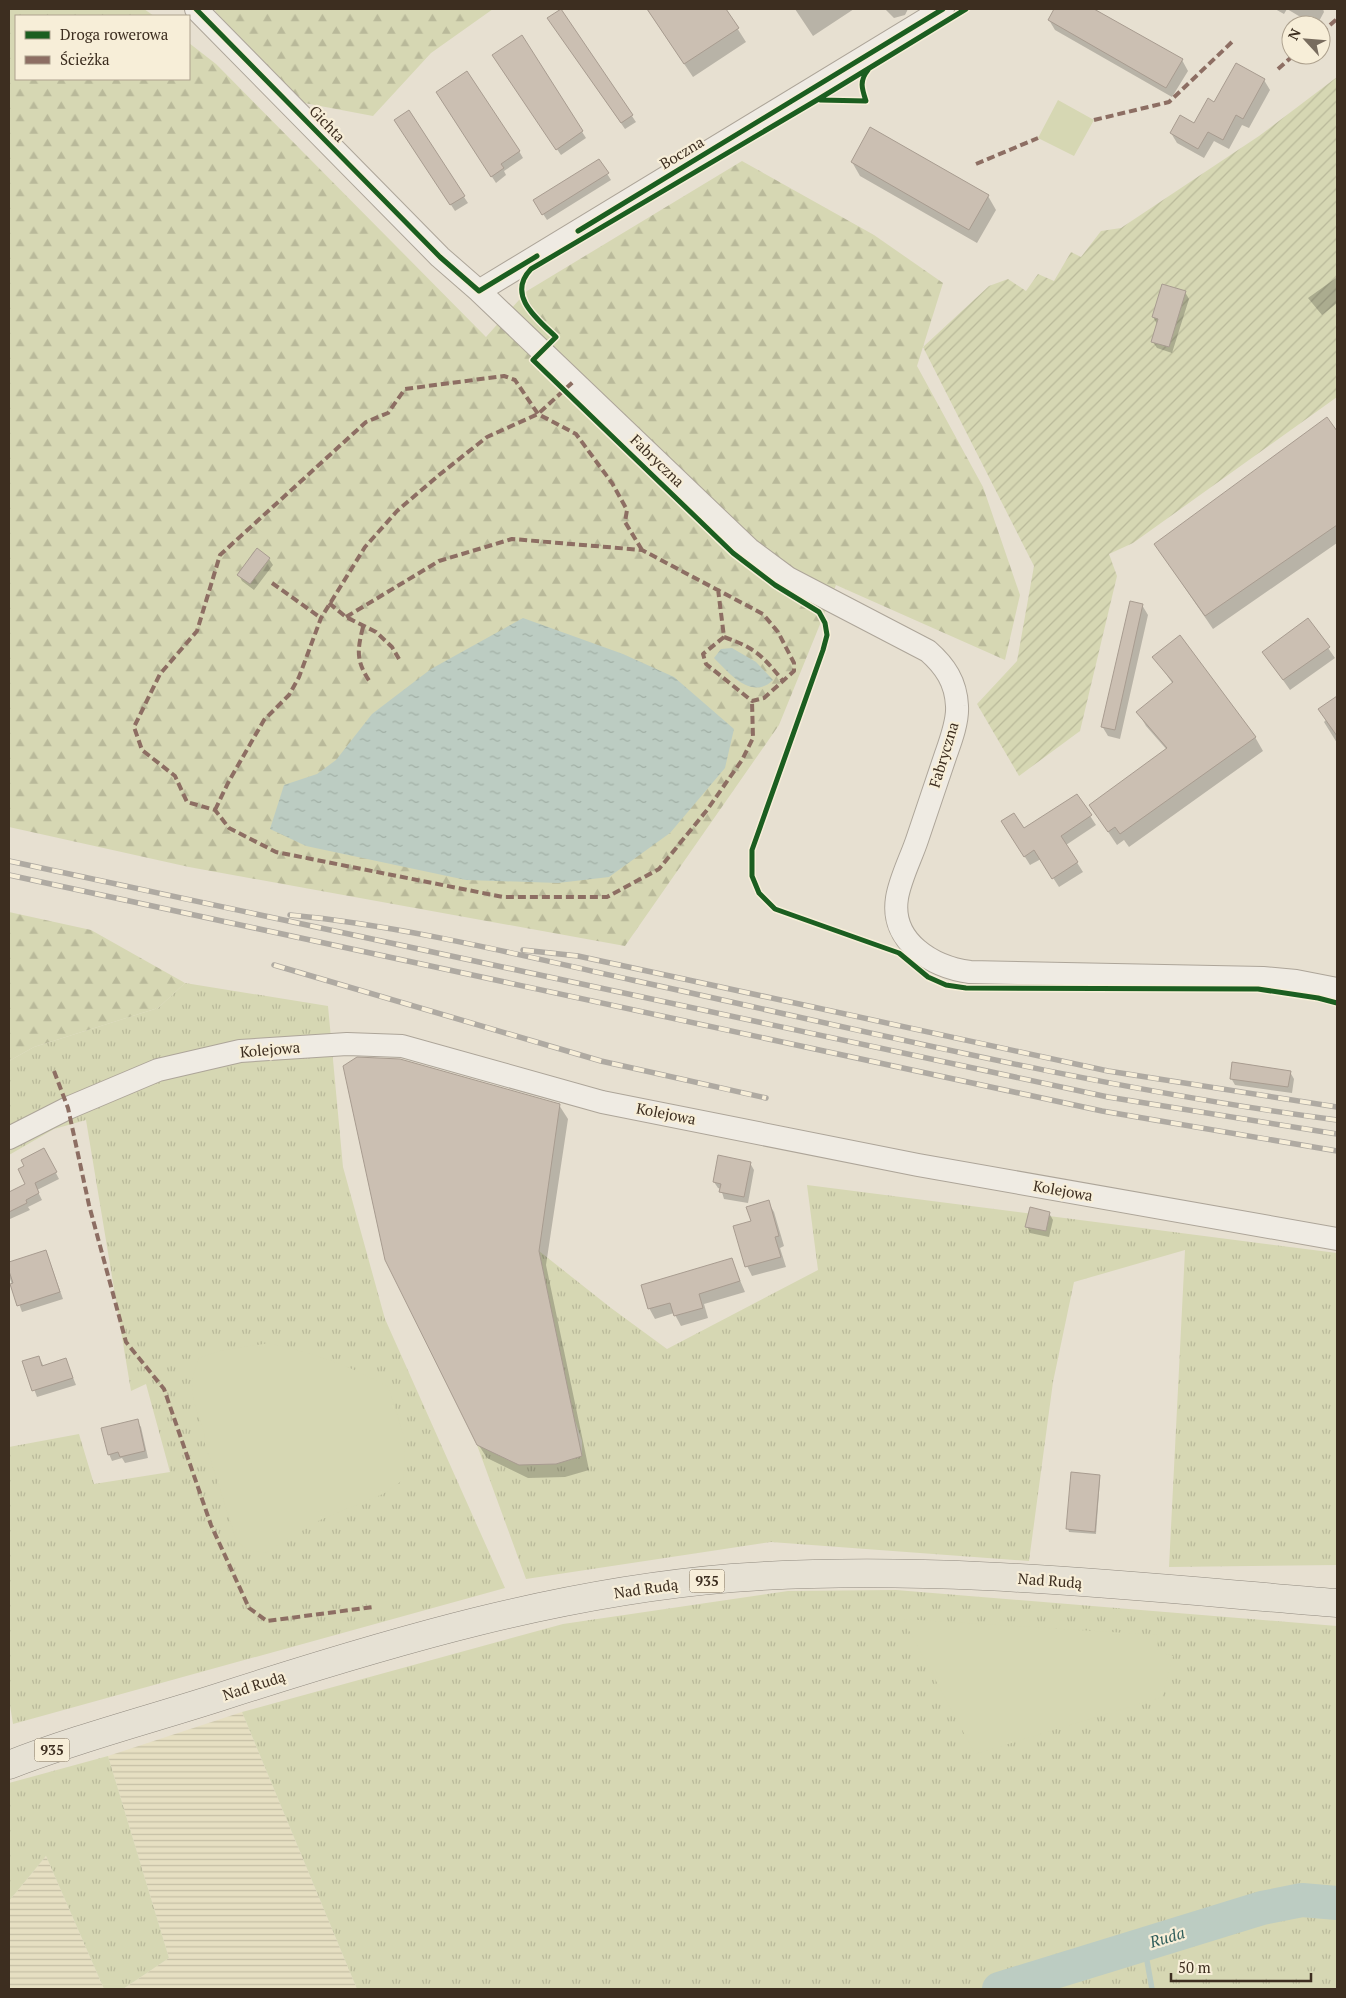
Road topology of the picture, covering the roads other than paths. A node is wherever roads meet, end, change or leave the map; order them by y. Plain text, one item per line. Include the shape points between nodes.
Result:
1 (196, 9) edge
2 (943, 9) edge
3 (479, 291) junction
4 (1337, 989) edge
5 (9, 1138) edge
6 (1337, 1239) edge
7 (1337, 1603) edge
8 (9, 1765) edge

1 - 3 street, Gichta via 440,257
2 - 3 street, Boczna
3 - 4 street, Fabryczna via 749,549 788,578 928,651 943,665 953,683 958,707 952,737 897,898 900,927 920,954 940,966 970,972 1263,978
5 - 6 street, Kolejowa via 68,1108 158,1070 231,1053 348,1044 402,1046 602,1102 918,1165
7 - 8 main road, Nad Rudą / 935 via 1004,1577 921,1574 844,1573 654,1586 550,1603 426,1633

